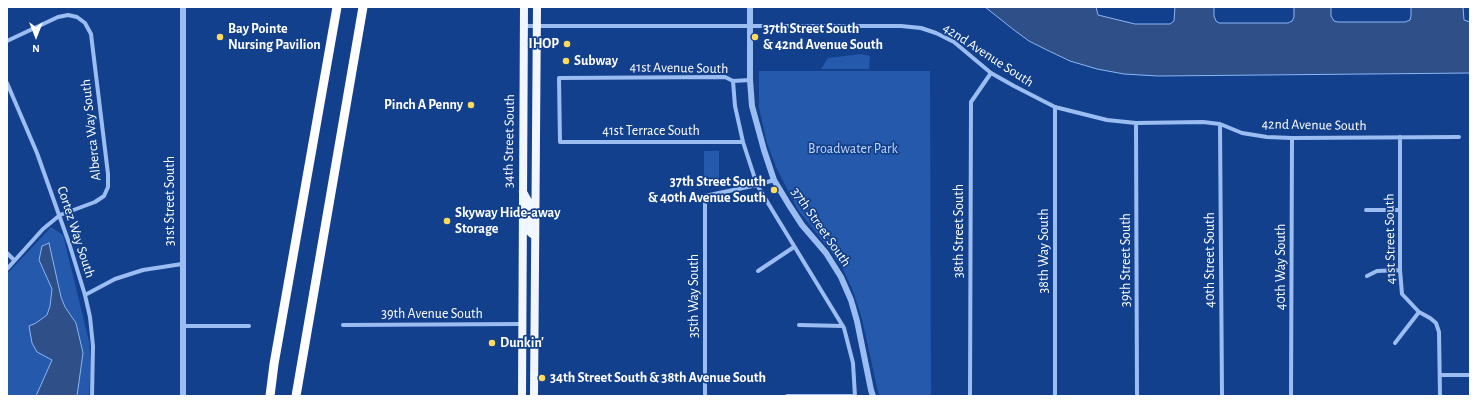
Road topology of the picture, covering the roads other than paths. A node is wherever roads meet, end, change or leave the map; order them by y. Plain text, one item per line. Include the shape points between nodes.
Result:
1 (183, 7) edge
2 (337, 7) edge
3 (363, 7) edge
4 (524, 7) edge
5 (537, 7) edge
6 (750, 7) edge
7 (524, 26) junction
8 (537, 26) junction
9 (750, 26) junction
10 (7, 41) edge
11 (991, 73) junction
12 (733, 80) junction
13 (750, 80) junction
14 (7, 83) edge
15 (1055, 107) junction
16 (1136, 123) junction
17 (1220, 124) junction
18 (1400, 137) junction
19 (1459, 137) dead end
20 (1292, 138) junction
21 (560, 142) joint
22 (743, 142) junction
23 (774, 180) junction
24 (757, 185) junction
25 (522, 189) junction
26 (1366, 210) dead end
27 (1400, 210) junction
28 (60, 215) junction
29 (522, 239) junction
30 (535, 239) junction
31 (794, 247) junction
32 (7, 253) edge
33 (14, 260) junction
34 (182, 264) junction
35 (7, 269) edge
36 (1400, 270) junction
37 (758, 271) dead end
38 (1367, 276) dead end
39 (534, 284) junction
40 (85, 295) junction
41 (1419, 312) junction
42 (522, 324) junction
43 (343, 325) dead end
44 (799, 325) dead end
45 (183, 326) junction
46 (249, 326) dead end
47 (843, 326) junction
48 (1395, 343) dead end
49 (1440, 375) junction
50 (1470, 375) edge
51 (870, 393) edge
52 (92, 396) edge
53 (183, 396) edge
54 (270, 396) edge
55 (296, 396) edge
56 (522, 396) edge
57 (534, 396) edge
58 (706, 396) edge
59 (787, 396) edge
60 (873, 396) edge
61 (970, 396) edge
62 (1055, 396) edge
63 (1138, 396) edge
64 (1222, 396) edge
65 (1291, 396) edge
66 (1440, 396) edge

1 - 34 street, 31st Street South
2 - 54 highway
3 - 55 highway
4 - 7 highway, 34th Street South
5 - 8 highway, 34th Street South
6 - 9 street, 37th Street South
7 - 8 street, 42nd Avenue South
7 - 25 highway, 34th Street South
8 - 9 street, 42nd Avenue South
8 - 30 highway, 34th Street South
9 - 11 street, 42nd Avenue South via 921,28 954,42
9 - 13 street, 37th Street South
10 - 28 street, Alberca Way South via 58,17 68,15 85,23 91,34 108,187 104,196 95,202
11 - 15 street, 42nd Avenue South
11 - 61 street, 38th Street South via 971,102
12 - 13 street, 41st Avenue South
12 - 21 street, 41st Avenue South via 725,77 559,78
12 - 22 street via 735,106
13 - 23 street, 37th Street South via 752,106
14 - 28 street, Cortez Way South
15 - 16 street, 42nd Avenue South via 1107,120
15 - 62 street, 38th Way South
16 - 17 street, 42nd Avenue South
16 - 63 street, 39th Street South
17 - 20 street, 42nd Avenue South via 1242,133
17 - 64 street, 40th Street South
18 - 19 street, 42nd Avenue South
18 - 20 street, 42nd Avenue South
18 - 27 street, 41st Street South
20 - 65 street, 40th Way South
21 - 22 street, 41st Terrace South
22 - 24 street
23 - 24 street
23 - 51 street, 37th Street South via 802,225 826,253 841,277 857,321
24 - 31 street
24 - 58 street, 35th Way South via 705,196
25 - 29 highway, 34th Street South
25 - 30 highway via 529,203 529,231
26 - 27 street
27 - 36 street, 41st Street South
28 - 33 street, Alberca Way South
28 - 40 street, Cortez Way South
29 - 39 highway via 529,249 529,269
29 - 42 highway, 34th Street South
30 - 39 highway, 34th Street South
31 - 37 street
31 - 47 street
32 - 33 street
33 - 35 street, Alberca Way South
34 - 40 street via 143,270 115,279
34 - 45 street, 31st Street South
36 - 38 street via 1377,271
36 - 41 street, 41st Street South via 1402,294
39 - 57 highway, 34th Street South
40 - 52 street, Cortez Way South via 93,346
41 - 48 street
41 - 49 street, 41st Street South via 1436,323 1439,332
42 - 43 street, 39th Avenue South
42 - 56 highway, 34th Street South
44 - 47 street
45 - 46 street
45 - 53 street, 31st Street South
47 - 59 street via 854,363 855,396
49 - 50 street
49 - 66 street, 41st Street South
51 - 60 street, 37th Street South

